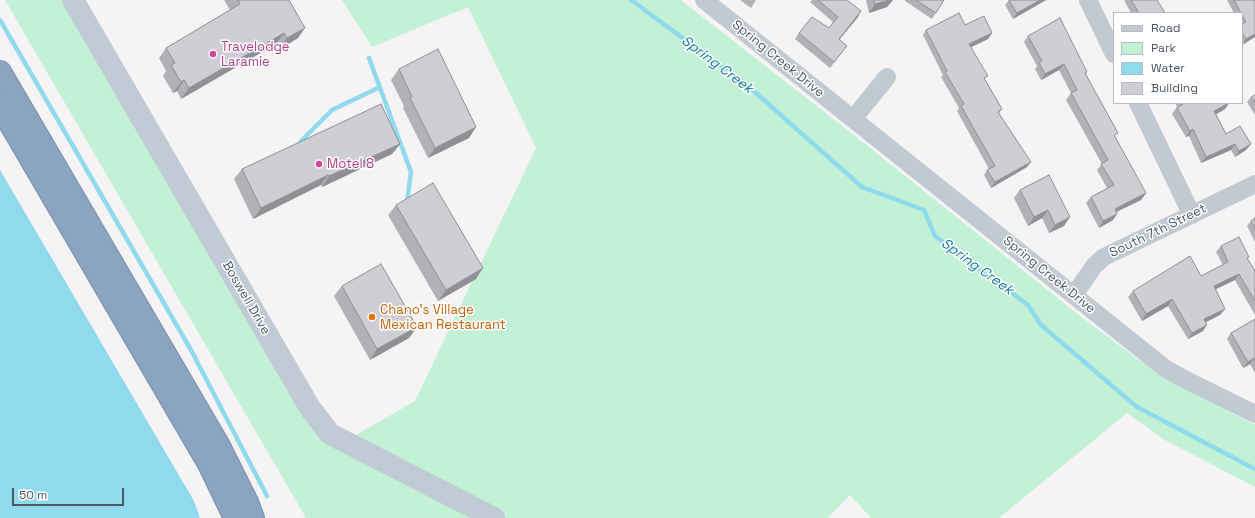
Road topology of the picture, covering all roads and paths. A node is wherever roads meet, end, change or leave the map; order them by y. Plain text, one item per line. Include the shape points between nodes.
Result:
1 (73, 0) edge
2 (704, 0) edge
3 (1088, 0) edge
4 (1113, 52) edge
5 (0, 72) edge
6 (887, 77) dead end
7 (1138, 104) edge
8 (0, 106) edge
9 (853, 119) junction
10 (1255, 184) edge
11 (1192, 215) junction
12 (1074, 295) junction
13 (1255, 414) edge
14 (235, 518) edge
15 (253, 518) edge
16 (494, 518) edge

1 - 16 street, Boswell Drive via 310,408 330,434
2 - 9 street, Spring Creek Drive
3 - 4 street
5 - 15 highway via 219,446
6 - 9 street
7 - 11 street
8 - 14 highway via 209,464
9 - 12 street, Spring Creek Drive
10 - 11 street, South 7th Street
11 - 12 street, South 7th Street via 1104,257 1094,266
12 - 13 street, Spring Creek Drive via 1166,369

